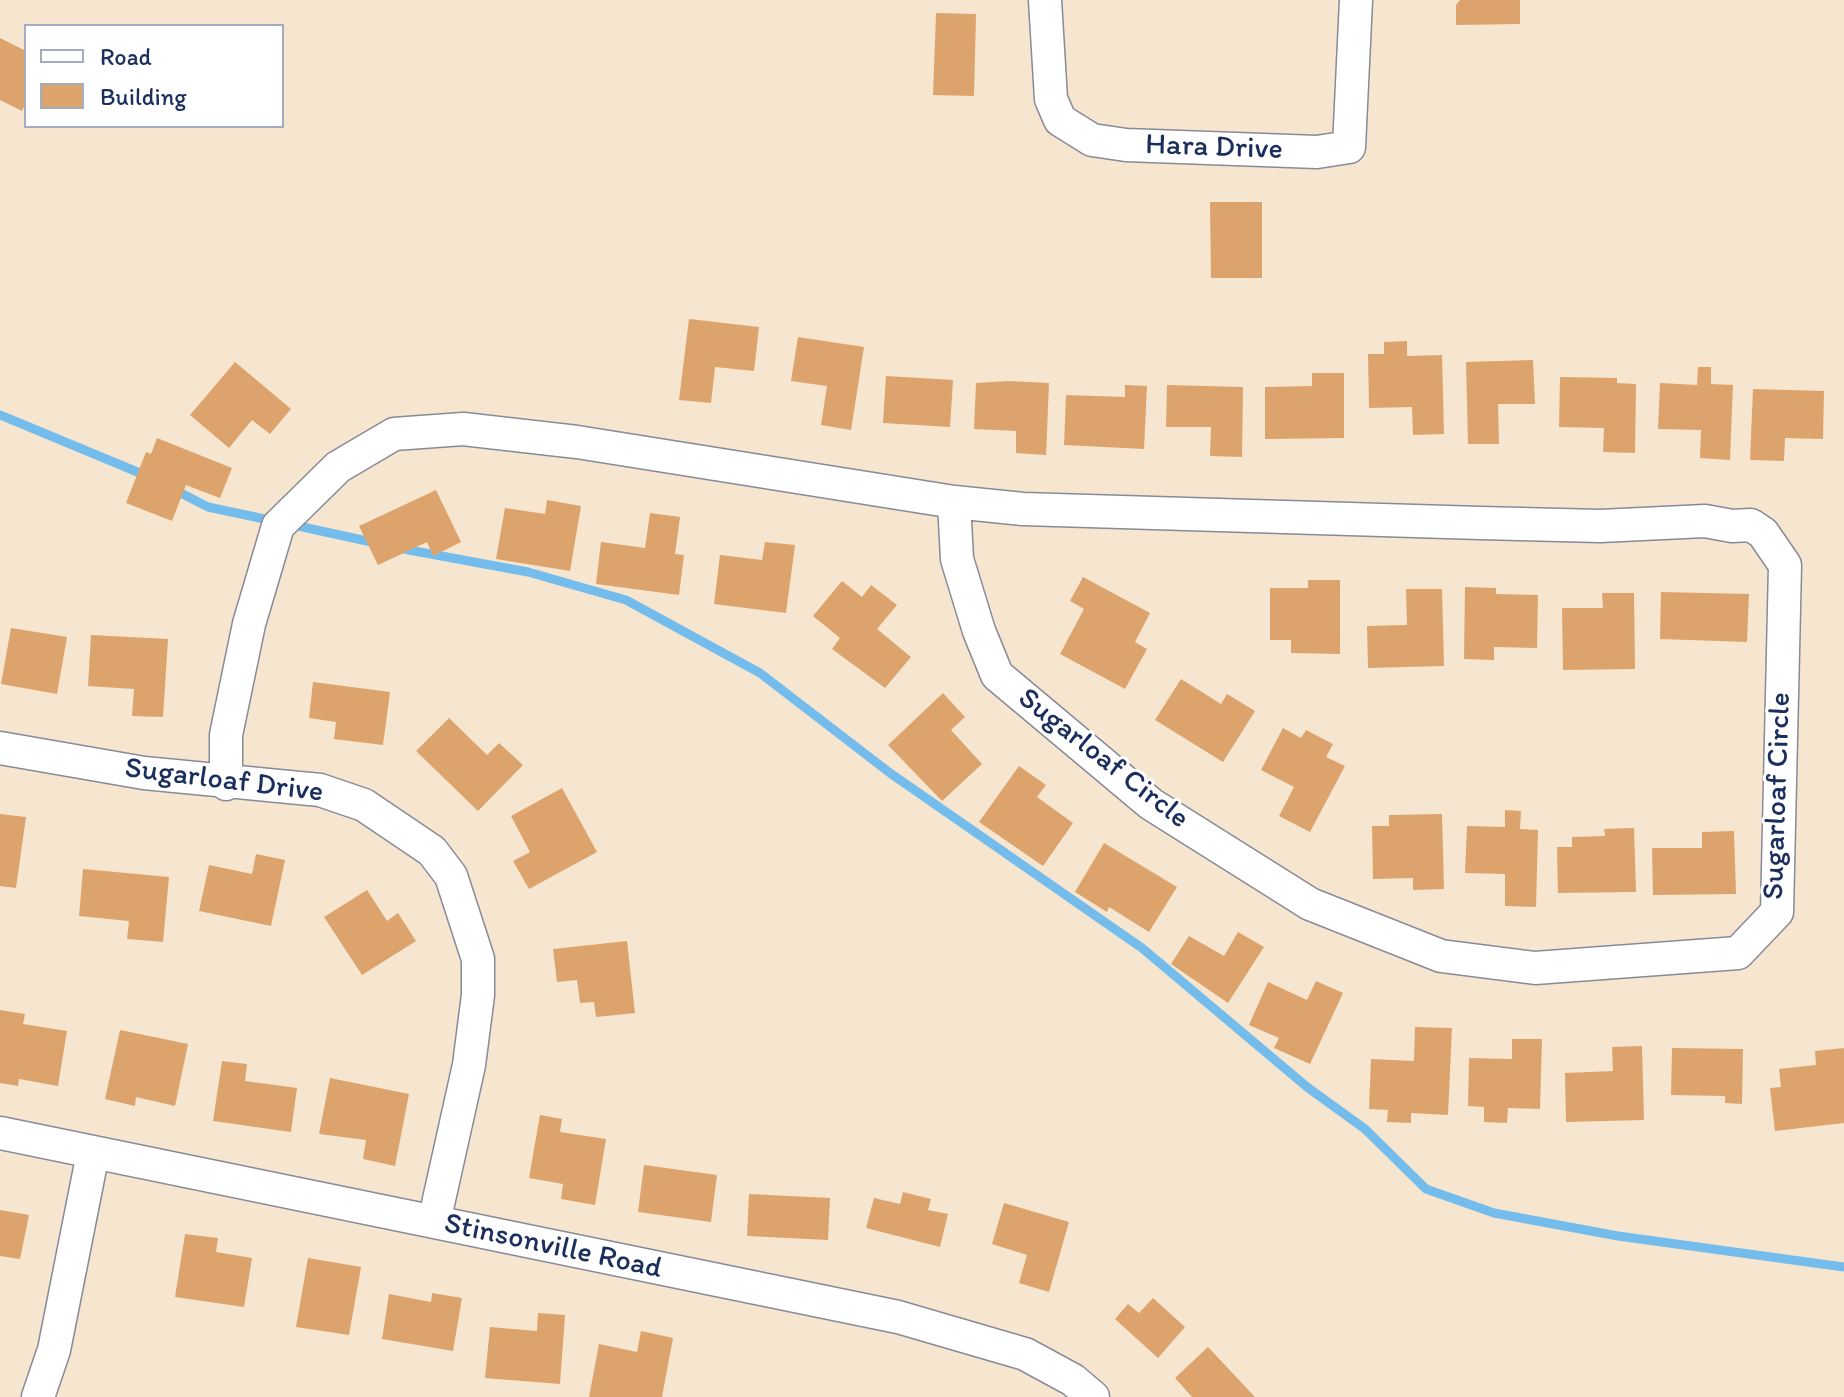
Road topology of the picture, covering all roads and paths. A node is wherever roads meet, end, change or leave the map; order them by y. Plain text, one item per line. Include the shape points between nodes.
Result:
1 (1045, 0) edge
2 (1356, 0) edge
3 (954, 502) junction
4 (0, 748) edge
5 (226, 784) junction
6 (0, 1133) edge
7 (93, 1153) junction
8 (434, 1222) junction
9 (38, 1397) edge
10 (1093, 1397) edge

1 - 2 street, Hara Drive via 1051,99 1060,120 1092,140 1317,152 1349,147
3 - 3 street, Sugarloaf Circle via 1023,509 1480,523 1751,525 1785,565 1777,912 1738,953 1535,968 1441,956 1310,904 1151,804 997,675 957,559
3 - 5 street, Sugarloaf Circle via 577,442 463,429 394,434 338,467 278,526 249,624 226,735
4 - 5 street, Sugarloaf Drive
5 - 8 street, Sugarloaf Drive via 320,790 364,805 432,851 451,876 478,959 478,995 469,1065
6 - 7 street, Stinsonville Road
7 - 8 street, Stinsonville Road
7 - 9 street via 54,1350
8 - 10 street, Stinsonville Road via 898,1317 1025,1354

